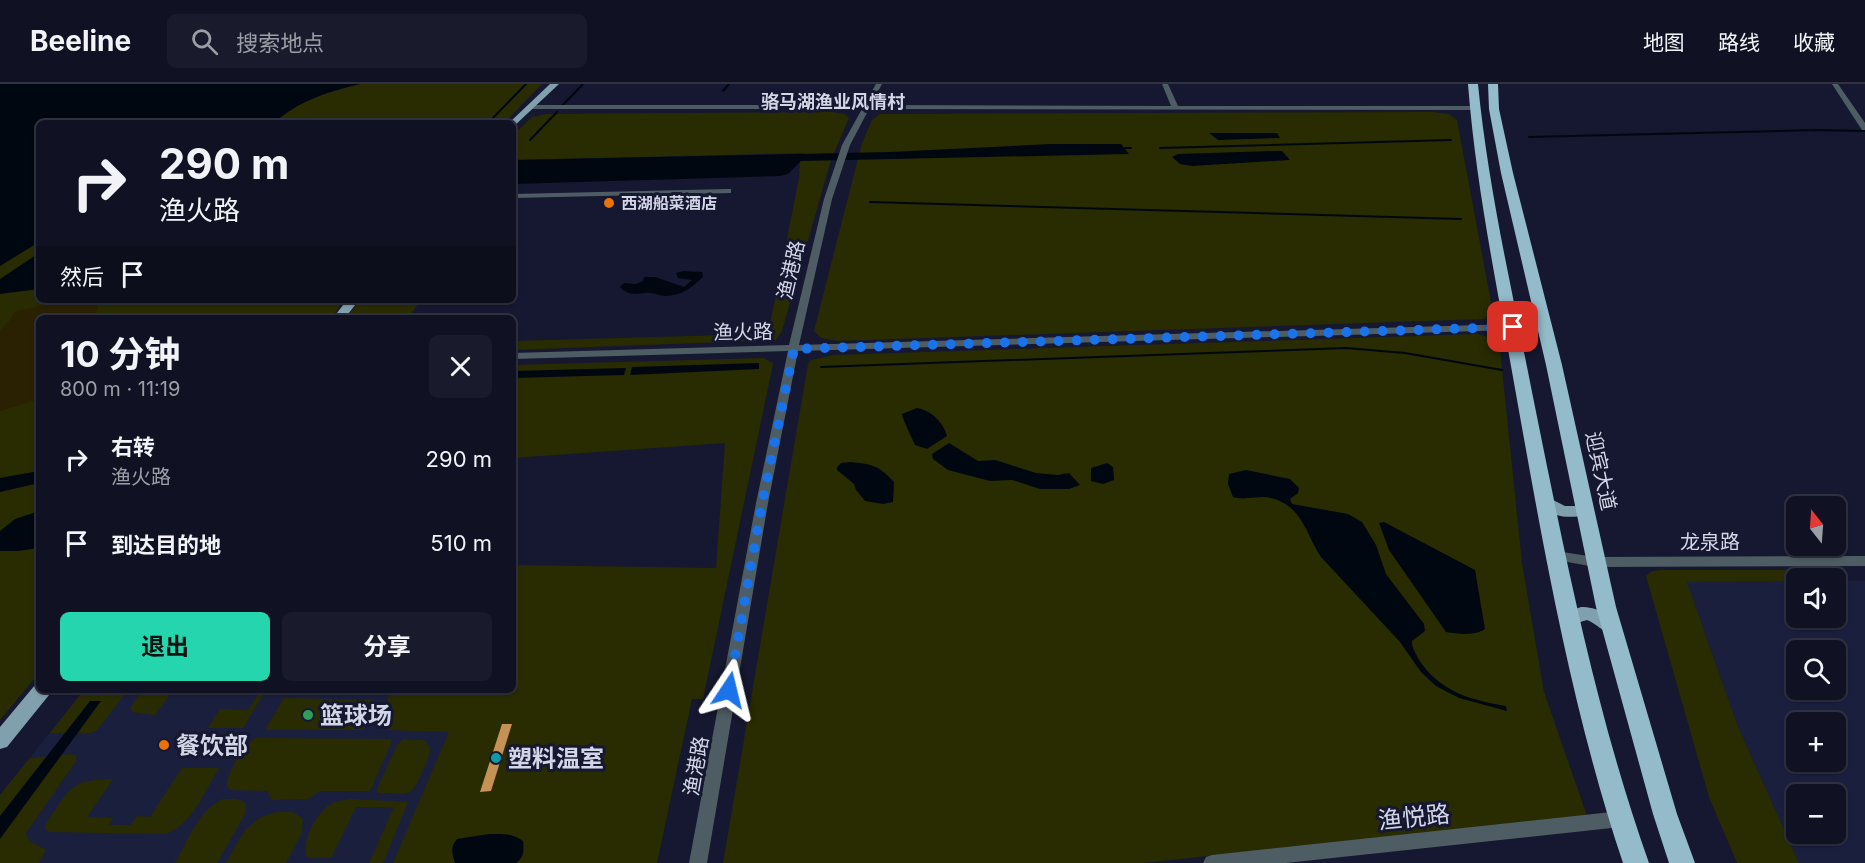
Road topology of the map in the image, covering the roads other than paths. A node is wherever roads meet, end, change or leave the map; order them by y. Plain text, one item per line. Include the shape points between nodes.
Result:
1 (555, 84) edge
2 (879, 84) edge
3 (1165, 84) edge
4 (1473, 84) edge
5 (1493, 84) edge
6 (1834, 84) edge
7 (530, 107) junction
8 (865, 107) junction
9 (1176, 108) junction
10 (1474, 108) junction
11 (516, 121) edge
12 (1864, 127) edge
13 (728, 191) dead end
14 (516, 196) edge
15 (351, 303) edge
16 (341, 315) edge
17 (1513, 327) junction
18 (794, 349) junction
19 (516, 356) edge
20 (1545, 501) junction
21 (1584, 510) junction
22 (1556, 556) junction
23 (1865, 561) edge
24 (1595, 562) junction
25 (1570, 618) junction
26 (1611, 627) junction
27 (40, 693) edge
28 (0, 741) edge
29 (1621, 819) junction
30 (698, 863) edge
31 (1212, 863) edge
32 (1636, 863) edge
33 (1682, 863) edge

1 - 7 main road
2 - 8 street, 渔港路
3 - 9 street
4 - 10 highway
5 - 21 highway, 迎宾大道 via 1507,173 1554,365
6 - 12 street
7 - 8 street
7 - 11 main road
8 - 9 street
8 - 18 street, 渔港路 via 846,145 828,199
9 - 10 street
10 - 17 highway
13 - 14 street
15 - 16 main road
17 - 18 street, 渔火路
17 - 20 highway
18 - 19 street, 渔火路
18 - 30 street, 渔港路 via 762,503
20 - 21 main road via 1561,512
20 - 22 highway
21 - 24 highway, 迎宾大道
22 - 24 street, 龙泉路
22 - 25 highway
23 - 24 street, 龙泉路
24 - 26 highway, 迎宾大道
25 - 26 main road via 1584,613 1594,615
25 - 29 highway via 1591,714
26 - 33 highway, 迎宾大道
27 - 28 main road
29 - 31 street, 渔悦路
29 - 32 highway

